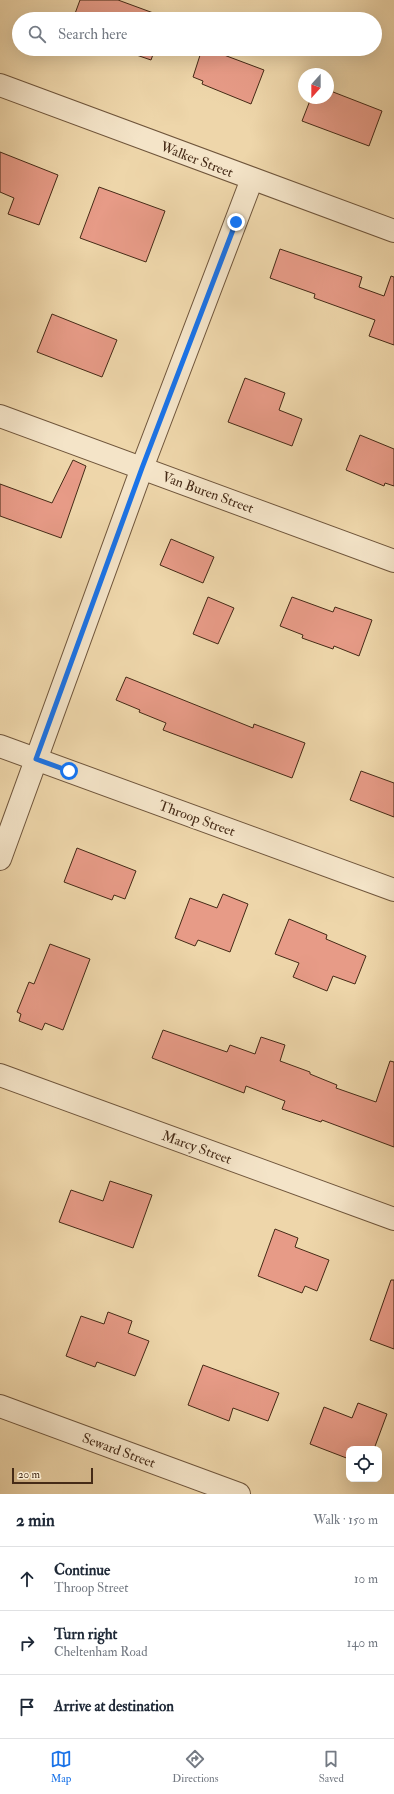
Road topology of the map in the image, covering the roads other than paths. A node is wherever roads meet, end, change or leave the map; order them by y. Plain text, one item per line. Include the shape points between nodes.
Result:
1 (0, 85) edge
2 (252, 179) junction
3 (394, 231) edge
4 (0, 416) edge
5 (142, 468) junction
6 (394, 561) edge
7 (0, 746) edge
8 (36, 759) junction
9 (0, 859) edge
10 (394, 890) edge
11 (0, 1075) edge
12 (394, 1219) edge
13 (0, 1406) edge
14 (239, 1494) edge

1 - 2 street, Walker Street
2 - 3 street, Walker Street
2 - 5 street
4 - 5 street, Van Buren Street
5 - 6 street, Van Buren Street
5 - 8 street
7 - 8 street, Throop Street
8 - 9 street
8 - 10 street, Throop Street
11 - 12 street, Marcy Street
13 - 14 street, Seward Street

